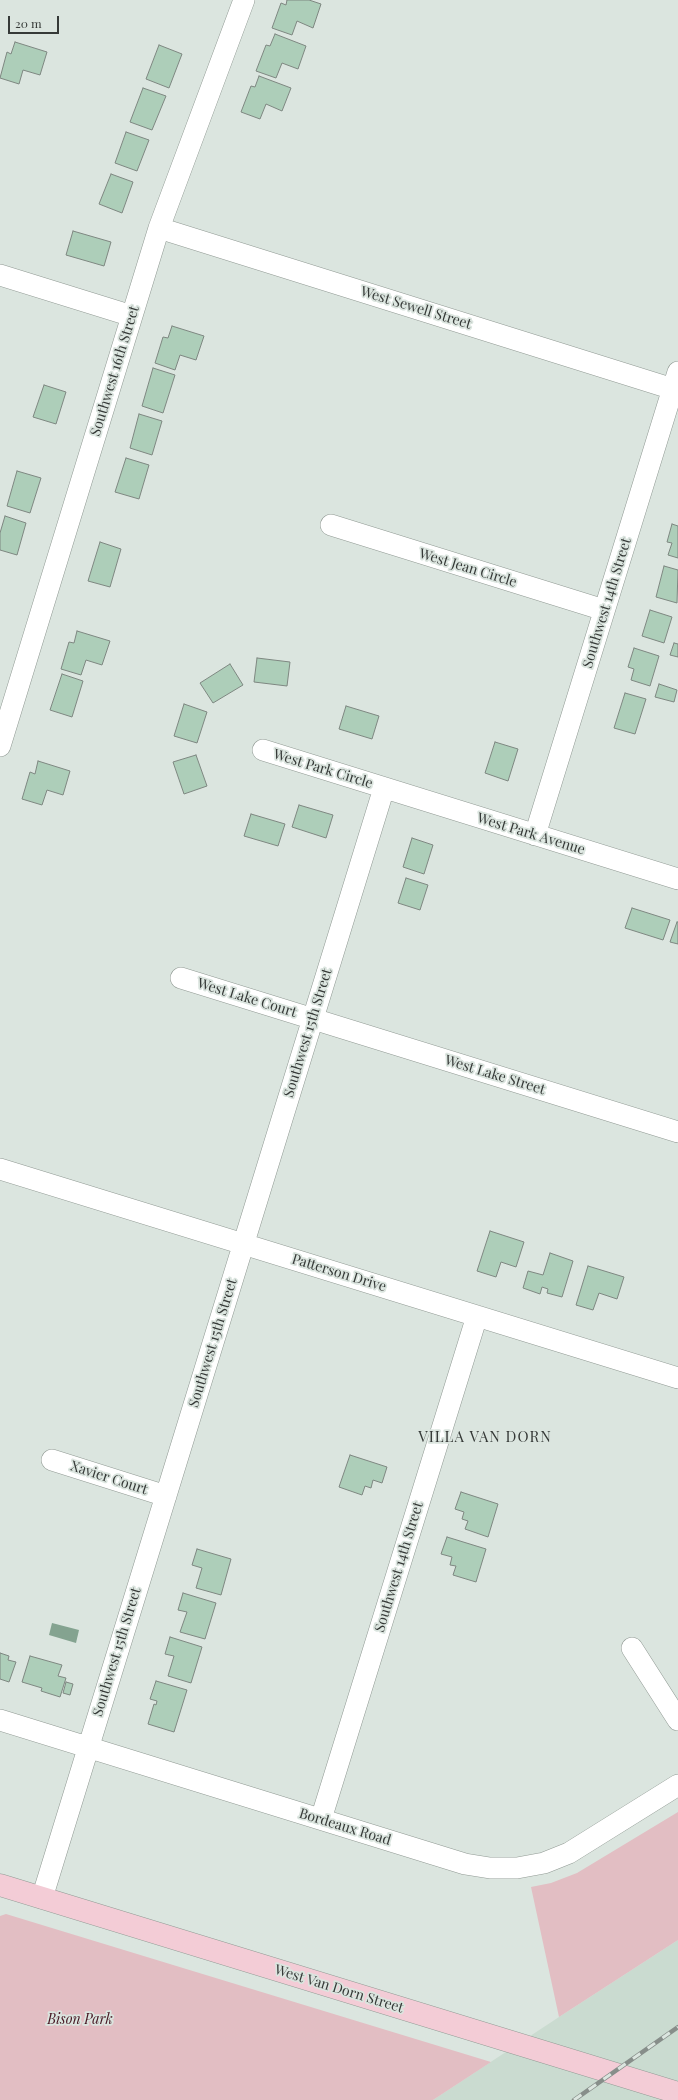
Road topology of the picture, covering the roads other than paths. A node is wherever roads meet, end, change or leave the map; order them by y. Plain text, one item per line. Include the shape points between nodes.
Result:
1 (244, 0) edge
2 (159, 228) junction
3 (0, 275) edge
4 (132, 316) junction
5 (675, 380) edge
6 (331, 525) dead end
7 (604, 610) junction
8 (0, 746) edge
9 (263, 750) dead end
10 (384, 788) junction
11 (535, 835) junction
12 (678, 879) edge
13 (181, 978) dead end
14 (313, 1019) junction
15 (678, 1132) edge
16 (0, 1169) edge
17 (244, 1244) junction
18 (477, 1316) junction
19 (678, 1378) edge
20 (52, 1460) dead end
21 (166, 1496) junction
22 (632, 1648) dead end
23 (0, 1720) edge
24 (678, 1720) edge
25 (88, 1748) junction
26 (678, 1785) edge
27 (321, 1819) junction
28 (0, 1885) edge
29 (42, 1898) junction
30 (678, 2093) edge

1 - 2 street, Southwest 16th Street
2 - 4 street, Southwest 16th Street
2 - 5 street, West Sewell Street
3 - 4 street
4 - 8 street, Southwest 16th Street
5 - 7 street, Southwest 14th Street
6 - 7 street, West Jean Circle
7 - 11 street, Southwest 14th Street
9 - 10 street, West Park Circle
10 - 11 street, West Park Avenue
10 - 14 street, Southwest 15th Street
11 - 12 street, West Park Avenue
13 - 14 street, West Lake Court
14 - 15 street, West Lake Street
14 - 17 street, Southwest 15th Street
16 - 17 street, Patterson Drive
17 - 18 street, Patterson Drive
17 - 21 street, Southwest 15th Street
18 - 19 street, Patterson Drive
18 - 27 street, Southwest 14th Street
20 - 21 street, Xavier Court
21 - 25 street, Southwest 15th Street
22 - 24 street
23 - 25 street, Bordeaux Road
25 - 27 street, Bordeaux Road
25 - 29 street, Southwest 15th Street
26 - 27 street, Bordeaux Road via 569,1854 517,1868 490,1868 465,1864
28 - 29 main road, West Van Dorn Street
29 - 30 main road, West Van Dorn Street

